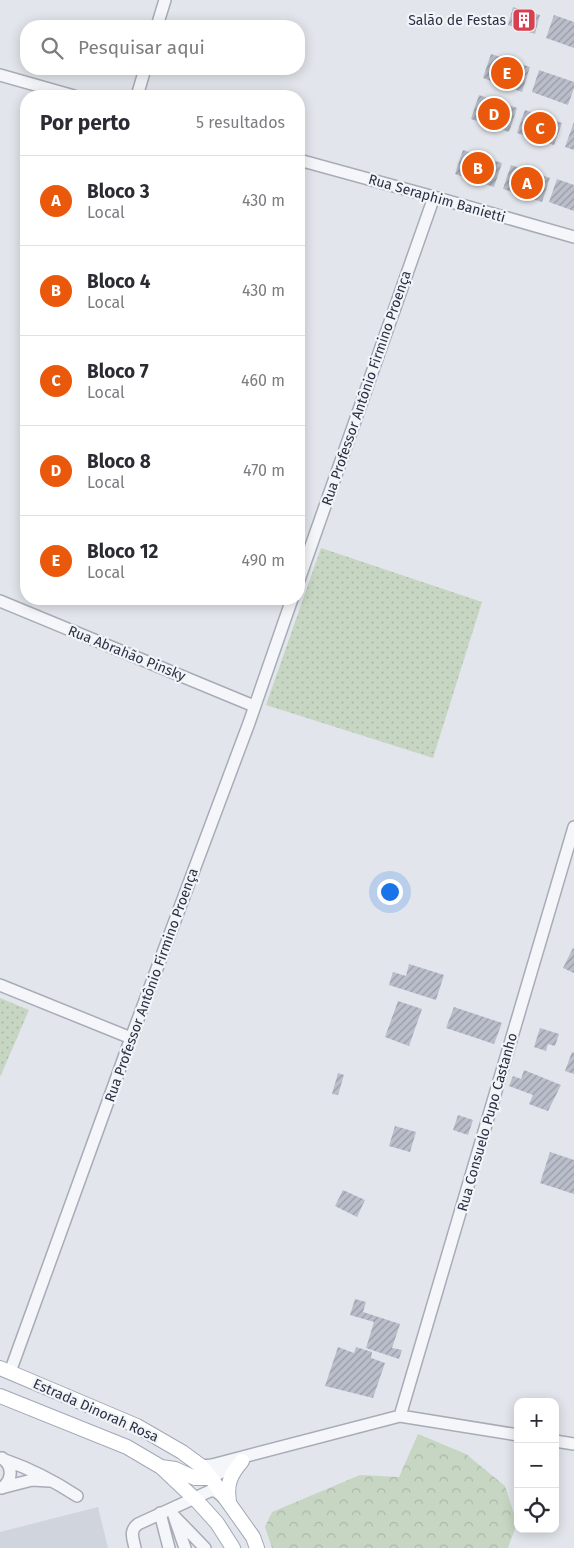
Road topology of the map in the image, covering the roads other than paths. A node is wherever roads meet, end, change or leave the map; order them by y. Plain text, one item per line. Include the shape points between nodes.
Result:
1 (165, 0) edge
2 (159, 20) edge
3 (0, 74) edge
4 (143, 75) edge
5 (54, 90) edge
6 (138, 90) edge
7 (305, 162) edge
8 (434, 197) junction
9 (574, 237) edge
10 (305, 563) edge
11 (0, 601) edge
12 (290, 605) edge
13 (254, 706) junction
14 (574, 827) edge
15 (0, 985) edge
16 (131, 1038) junction
17 (5, 1370) edge
18 (0, 1396) edge
19 (400, 1416) junction
20 (514, 1434) edge
21 (559, 1442) edge
22 (574, 1444) edge
23 (255, 1454) junction
24 (2, 1458) edge
25 (242, 1461) junction
26 (200, 1466) junction
27 (161, 1467) junction
28 (211, 1478) junction
29 (54, 1481) junction
30 (0, 1488) edge
31 (77, 1496) dead end
32 (196, 1500) junction
33 (230, 1502) junction
34 (173, 1511) junction
35 (160, 1513) junction
36 (135, 1548) edge
37 (168, 1548) edge
38 (185, 1548) edge
39 (205, 1548) edge
40 (233, 1548) edge
41 (257, 1548) edge

1 - 2 street
3 - 5 street
4 - 6 street
7 - 8 street, Rua Seraphim Banietti
8 - 9 street, Rua Seraphim Banietti
8 - 10 street, Rua Professor Antônio Firmino Proença
11 - 13 street, Rua Abrahão Pinsky
12 - 13 street, Rua Professor Antônio Firmino Proença
13 - 16 street, Rua Professor Antônio Firmino Proença
14 - 19 street, Rua Consuelo Pupo Castanho
15 - 16 street
16 - 17 street, Rua Professor Antônio Firmino Proença
17 - 26 main road, Estrada Dinorah Rosa via 137,1426
18 - 27 main road, Estrada Dinorah Rosa via 127,1447
19 - 20 street
19 - 23 street
21 - 22 street
23 - 25 street
23 - 26 street
24 - 29 street
24 - 30 street via 10,1471 6,1484
25 - 28 street
25 - 33 main road via 230,1478 227,1490
26 - 28 main road, Estrada Dinorah Rosa
27 - 28 main road via 176,1469 195,1478
27 - 32 main road, Estrada Dinorah Rosa
28 - 33 main road, Estrada Dinorah Rosa
29 - 30 street via 32,1480
29 - 31 street
32 - 33 street via 214,1491
32 - 34 street
32 - 40 main road, Estrada Dinorah Rosa via 217,1523
33 - 41 main road, Estrada Dinorah Rosa
34 - 35 street
34 - 38 street
34 - 39 street
35 - 36 street via 132,1528
35 - 37 street

